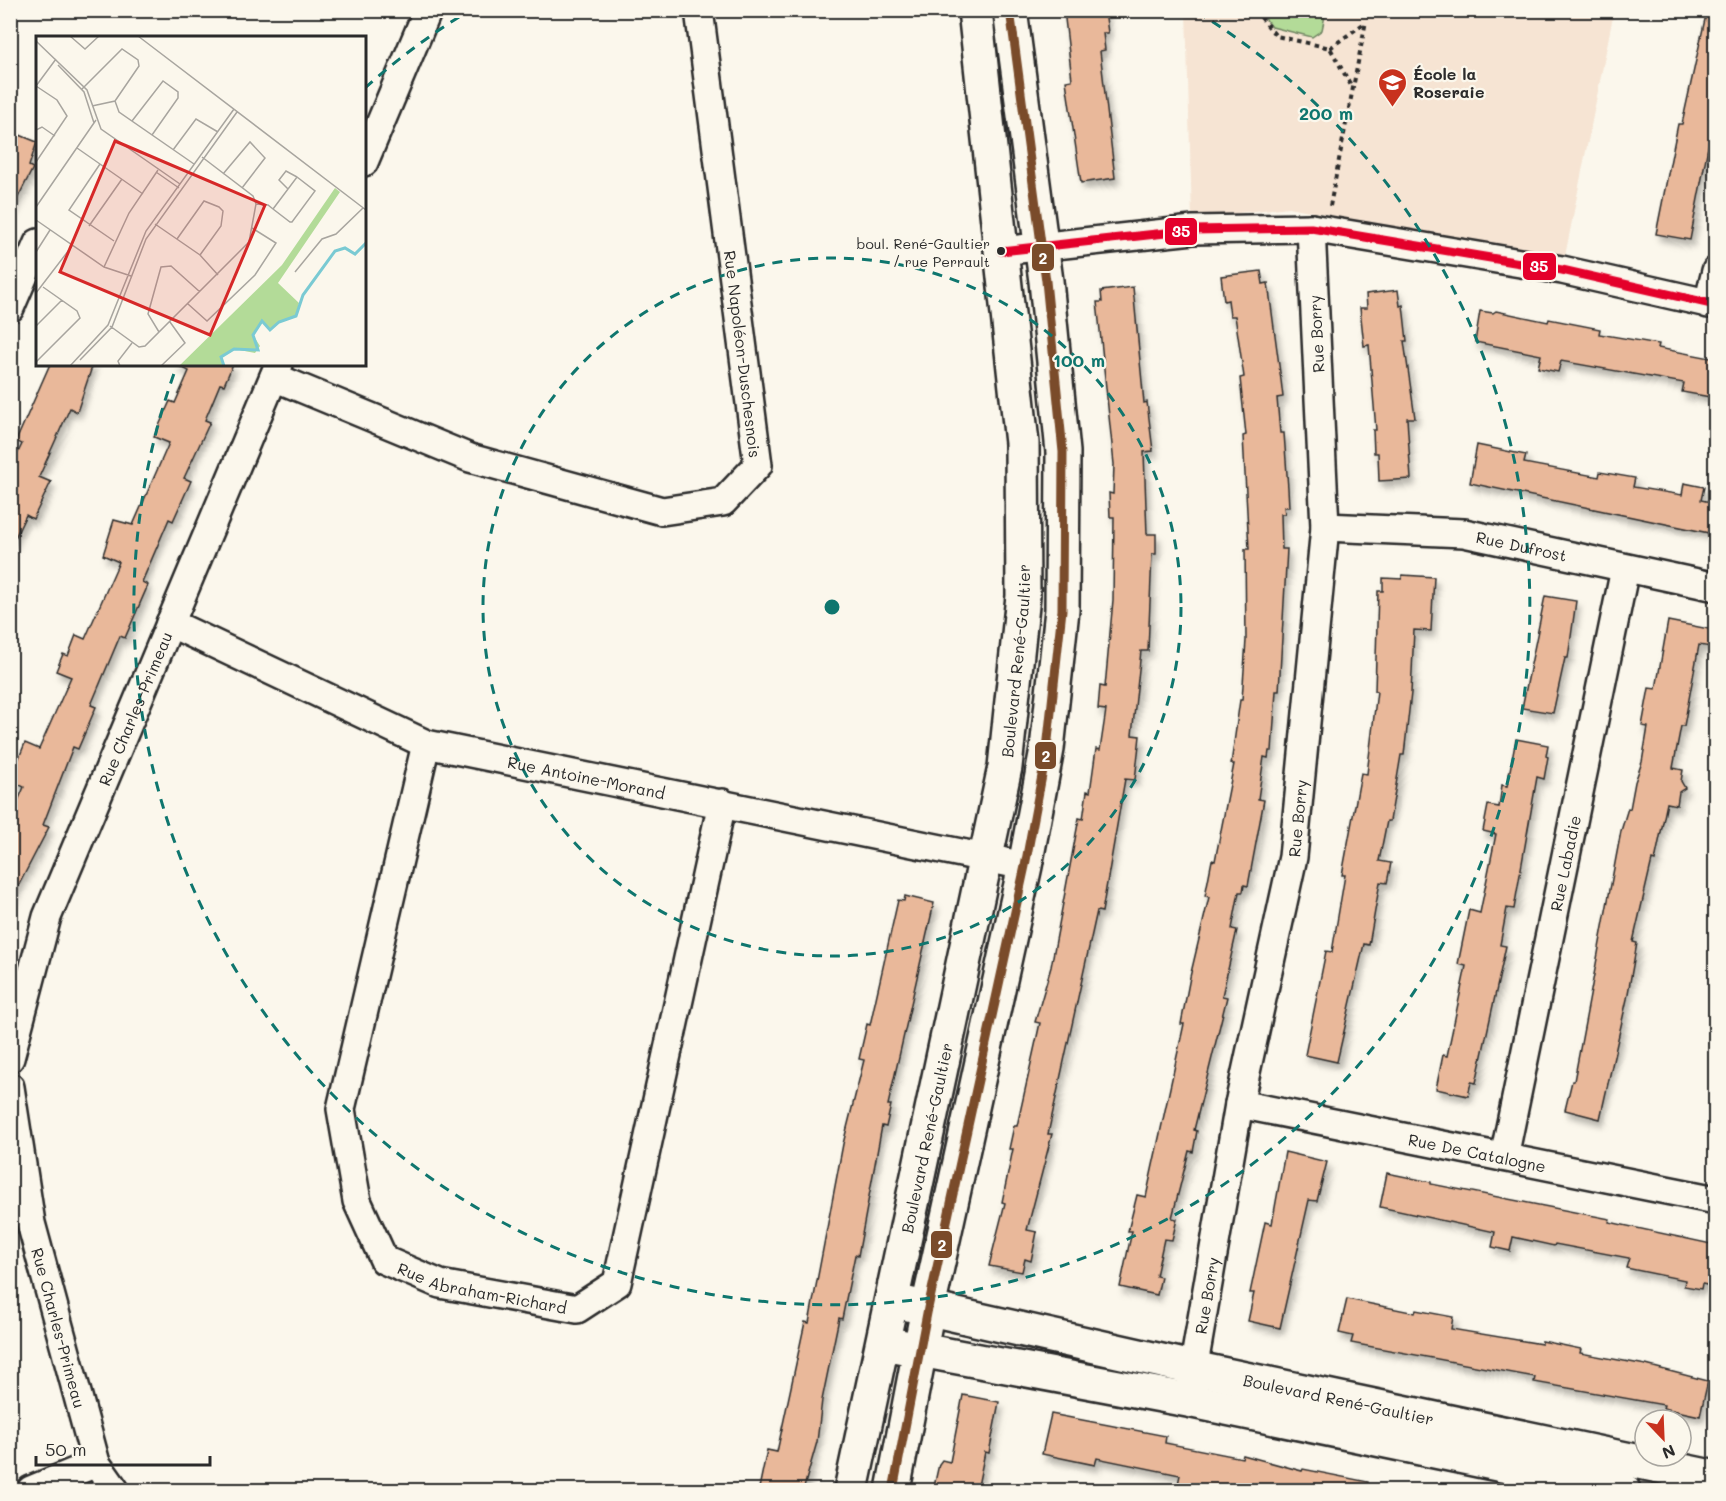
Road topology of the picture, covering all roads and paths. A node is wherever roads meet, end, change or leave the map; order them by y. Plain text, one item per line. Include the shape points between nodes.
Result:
1 (428, 10) edge
2 (699, 10) edge
3 (975, 10) edge
4 (1010, 10) edge
5 (1255, 10) edge
6 (1330, 48) junction
7 (1354, 90) junction
8 (366, 157) edge
9 (1318, 229) junction
10 (1041, 246) junction
11 (36, 248) edge
12 (1001, 251) junction
13 (1716, 271) edge
14 (1712, 305) edge
15 (10, 308) edge
16 (276, 371) edge
17 (1325, 527) junction
18 (1625, 569) junction
19 (1716, 587) edge
20 (170, 623) junction
21 (426, 744) junction
22 (722, 803) junction
23 (987, 859) junction
24 (1025, 866) junction
25 (10, 1058) edge
26 (10, 1088) edge
27 (1239, 1104) junction
28 (1504, 1157) junction
29 (1716, 1200) edge
30 (21, 1224) edge
31 (893, 1301) junction
32 (928, 1308) junction
33 (882, 1343) junction
34 (921, 1350) junction
35 (1190, 1384) junction
36 (96, 1463) junction
37 (1716, 1478) edge
38 (31, 1491) edge
39 (115, 1491) edge
40 (851, 1491) edge
41 (892, 1491) edge
42 (1623, 1491) edge

1 - 8 street
2 - 16 street, Rue Napoléon-Duschesnois via 758,465 723,502 662,511 481,461
3 - 12 street, Boulevard René-Gaultier
4 - 10 street
5 - 6 path via 1276,36
6 - 7 path
6 - 7 path via 1366,21
7 - 9 path
9 - 10 street via 1193,230
9 - 14 street via 1562,270
9 - 17 street, Rue Borry
10 - 12 street
10 - 24 street via 1063,452 1062,610 1047,749
11 - 15 street
12 - 23 street, Boulevard René-Gaultier via 1022,442 1023,596 1005,767
13 - 14 street
16 - 20 street, Rue Charles-Primeau
17 - 18 street, Rue Dufrost via 1464,533
17 - 27 street, Rue Borry via 1293,856
18 - 19 street, Rue Dufrost
18 - 28 street, Rue Labadie
20 - 21 street, Rue Antoine-Morand
20 - 25 street, Rue Charles-Primeau via 47,916
21 - 22 street, Rue Antoine-Morand
21 - 22 street, Rue Abraham-Richard via 341,1109 357,1201 384,1260 440,1284 577,1309 617,1283
22 - 23 street, Rue Antoine-Morand
23 - 24 street, Rue Antoine-Morand
23 - 31 street, Boulevard René-Gaultier
24 - 32 street
26 - 30 street, Rue Charles-Primeau
27 - 28 street, Rue De Catalogne
27 - 35 street, Rue Borry
28 - 29 street, Rue De Catalogne
30 - 36 street, Rue Charles-Primeau
31 - 32 street, Boulevard René-Gaultier
31 - 33 street, Boulevard René-Gaultier
32 - 34 street
32 - 35 street, Boulevard René-Gaultier
33 - 34 street, Boulevard René-Gaultier
33 - 40 street
34 - 35 street, Boulevard René-Gaultier
34 - 41 street
35 - 37 street, Boulevard René-Gaultier
35 - 42 street, Boulevard René-Gaultier
36 - 38 street
36 - 39 street, Rue Charles-Primeau

